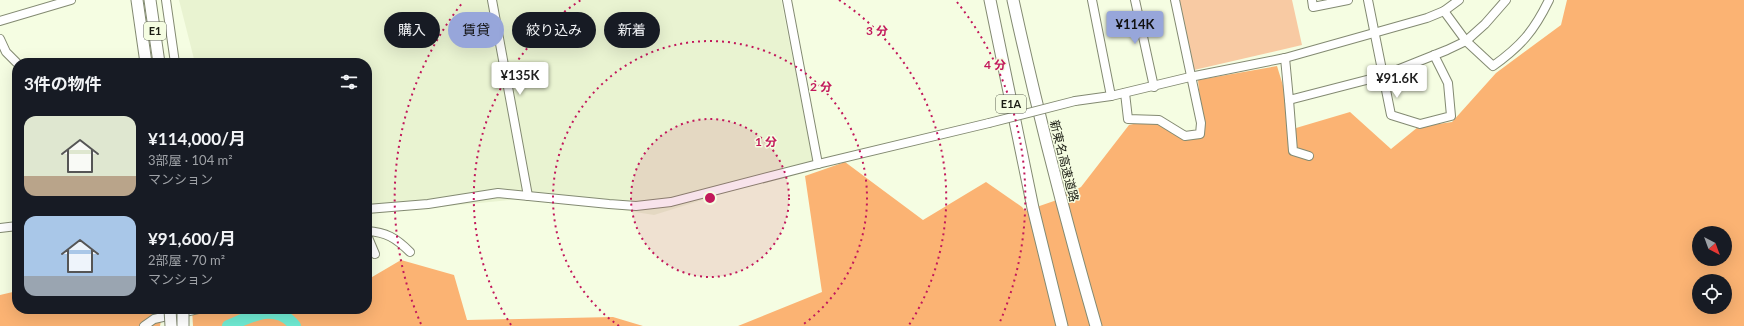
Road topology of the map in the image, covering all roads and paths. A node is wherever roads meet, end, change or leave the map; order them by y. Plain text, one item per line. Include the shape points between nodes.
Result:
1 (71, 0) edge
2 (138, 0) edge
3 (150, 0) edge
4 (166, 0) edge
5 (492, 0) edge
6 (788, 0) edge
7 (990, 0) edge
8 (1013, 0) edge
9 (1092, 0) edge
10 (1136, 0) edge
11 (1175, 0) edge
12 (1312, 0) edge
13 (1348, 0) edge
14 (1368, 0) edge
15 (1459, 0) edge
16 (1506, 0) edge
17 (1549, 0) edge
18 (1444, 11) junction
19 (0, 21) edge
20 (1374, 32) junction
21 (0, 39) edge
22 (1466, 41) junction
23 (1434, 55) junction
24 (145, 58) edge
25 (158, 58) edge
26 (174, 58) edge
27 (1285, 58) junction
28 (12, 59) edge
29 (1382, 76) junction
30 (1190, 78) junction
31 (1154, 87) junction
32 (1125, 93) junction
33 (1111, 96) junction
34 (1289, 100) junction
35 (1310, 156) dead end
36 (818, 164) junction
37 (528, 196) junction
38 (372, 209) edge
39 (12, 227) edge
40 (0, 228) edge
41 (372, 232) edge
42 (372, 247) edge
43 (410, 252) dead end
44 (375, 254) dead end
45 (170, 314) edge
46 (176, 314) edge
47 (183, 314) edge
48 (144, 326) edge
49 (171, 326) edge
50 (183, 326) edge
51 (1062, 326) edge
52 (1096, 326) edge

1 - 19 street
2 - 24 highway, E1
3 - 25 highway, E1
4 - 26 street
5 - 37 street
6 - 36 street
7 - 51 highway, E1A via 1033,208
8 - 52 highway, 新東名高速道路 / E1A via 1060,199
9 - 33 street
10 - 31 street
11 - 30 street
12 - 13 street via 1313,7
14 - 20 street
15 - 18 street
16 - 22 street
17 - 22 street via 1534,28 1522,43 1493,66
18 - 20 street
18 - 22 street
20 - 27 street
20 - 29 street
21 - 28 street
22 - 23 street
23 - 29 street
23 - 29 street via 1448,83 1451,116 1420,124 1391,114
27 - 30 street
27 - 34 street
29 - 34 street
30 - 31 street
30 - 32 street via 1201,122 1200,134 1185,136 1159,120 1128,119
31 - 32 street
32 - 33 street
33 - 36 street, bridge via 1075,101
34 - 35 street via 1293,151
36 - 37 street via 671,202 629,206
37 - 38 street via 498,193 428,204
39 - 40 street
41 - 43 street via 392,236
42 - 44 street
45 - 49 highway, bridge
46 - 48 street via 154,319
47 - 50 highway, bridge

